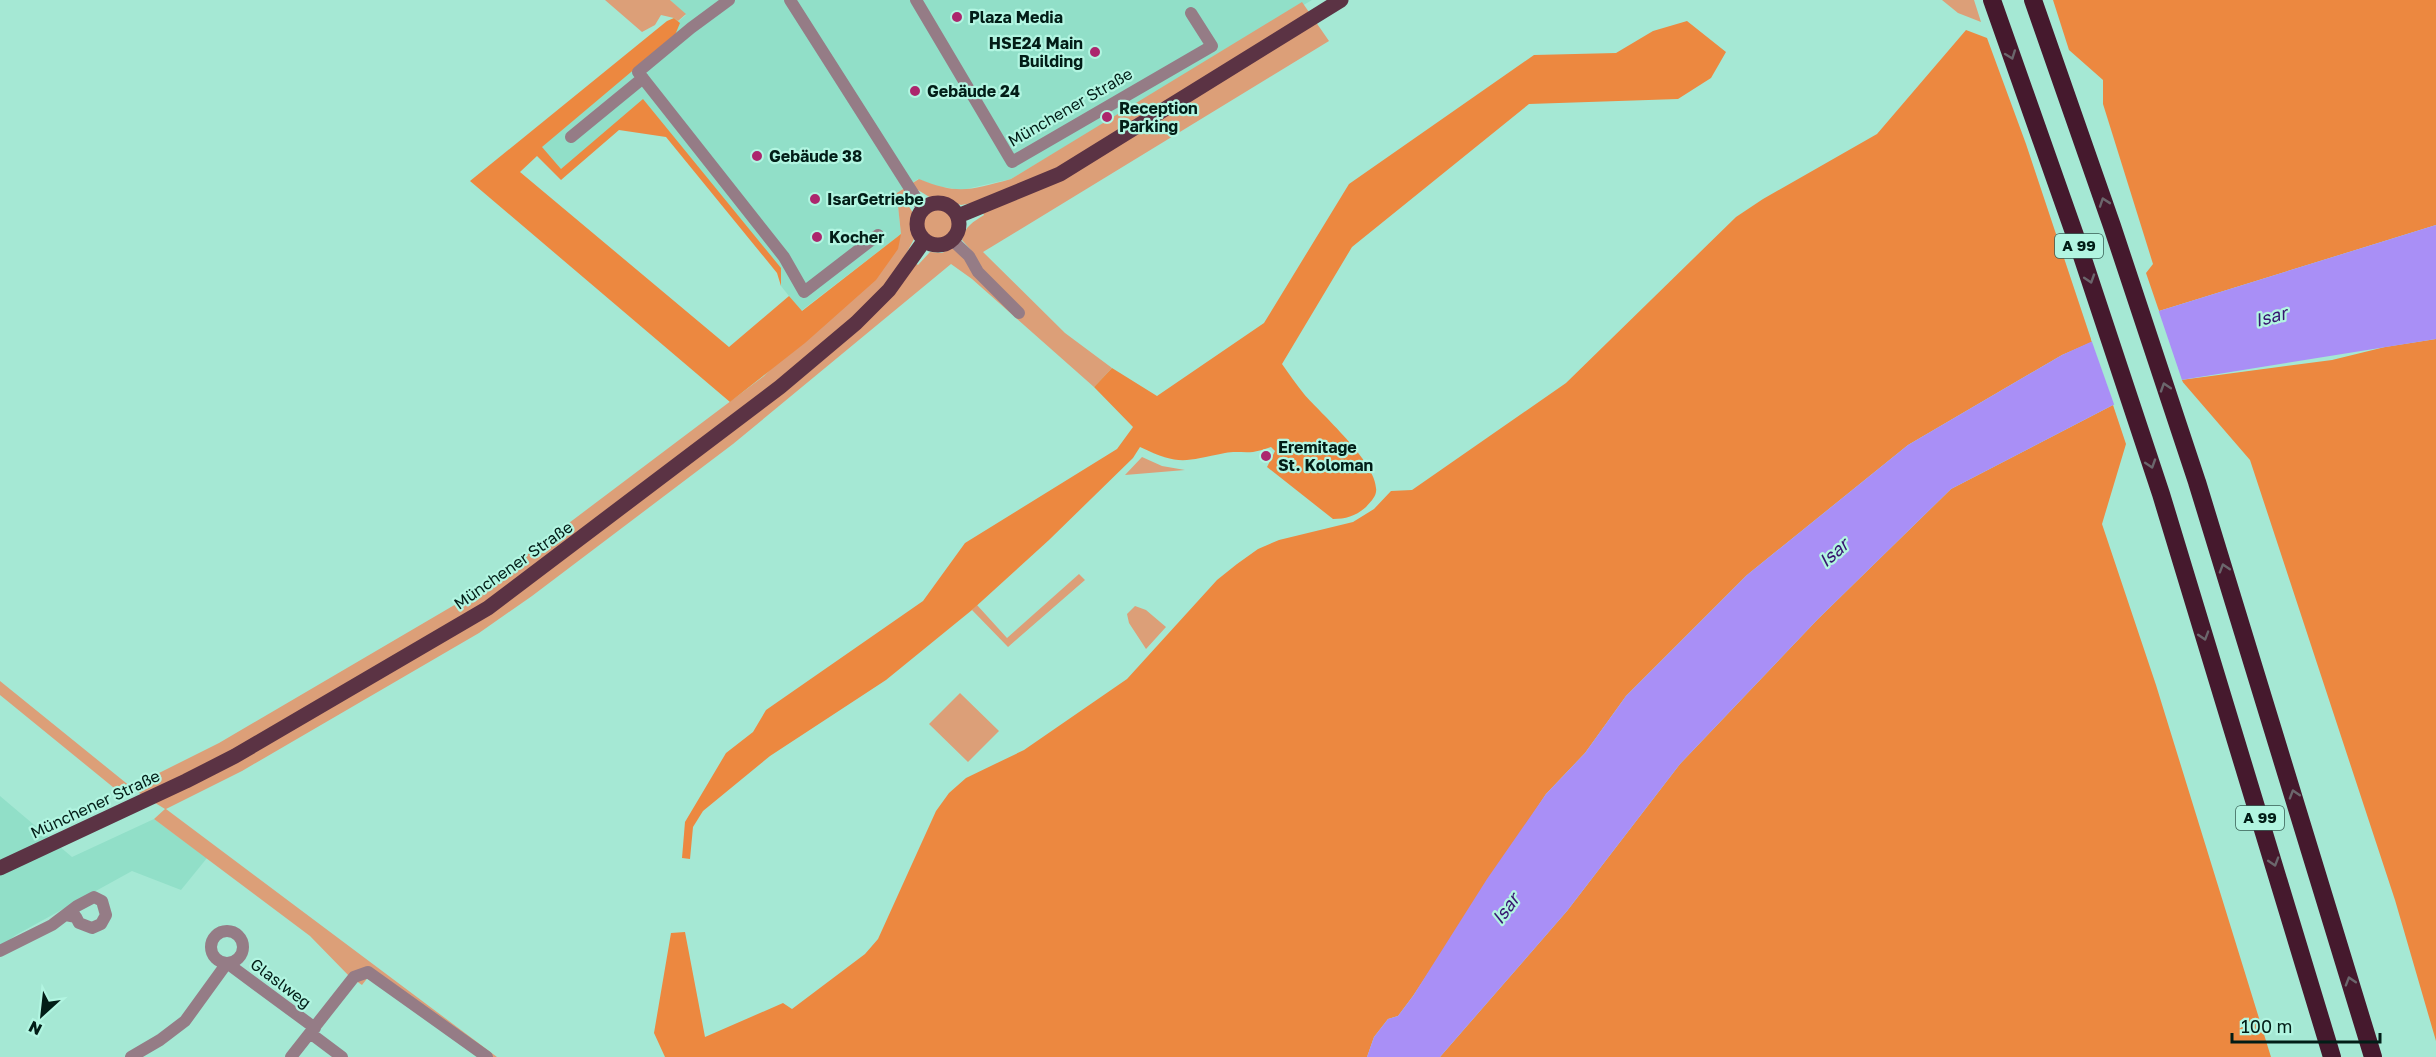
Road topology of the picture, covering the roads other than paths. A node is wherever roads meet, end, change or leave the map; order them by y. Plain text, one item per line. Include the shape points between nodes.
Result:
1 (729, 0) edge
2 (790, 0) edge
3 (916, 0) edge
4 (1341, 0) edge
5 (1992, 0) edge
6 (2033, 0) edge
7 (1323, 5) edge
8 (1191, 14) dead end
9 (643, 78) junction
10 (571, 136) dead end
11 (923, 209) junction
12 (958, 216) junction
13 (878, 235) dead end
14 (952, 240) junction
15 (924, 241) junction
16 (1019, 313) dead end
17 (0, 868) edge
18 (66, 915) dead end
19 (0, 951) edge
20 (312, 1031) junction
21 (131, 1057) edge
22 (291, 1057) edge
23 (342, 1057) edge
24 (487, 1057) edge
25 (2332, 1057) edge
26 (2373, 1057) edge

1 - 9 street via 638,72
2 - 11 street
3 - 8 street, Münchener Straße via 1012,162 1212,46
4 - 7 main road
5 -> 25 highway, A 99 via 2161,495
26 -> 6 highway, A 99 via 2197,482
7 - 12 main road via 1060,174
9 - 10 street
9 - 13 street via 783,257 804,292
11 - 12 main road via 941,203
11 - 15 main road via 916,225
12 - 14 main road via 959,226
14 - 15 main road via 939,246
14 - 16 street via 969,256 978,273
15 - 17 main road, Münchener Straße via 889,290 806,366 488,608 235,756
18 - 19 street
20 - 21 street, Glaslweg via 227,963 184,1021
20 - 22 street
20 - 23 street, Glaslweg
20 - 24 street via 354,977 368,972

